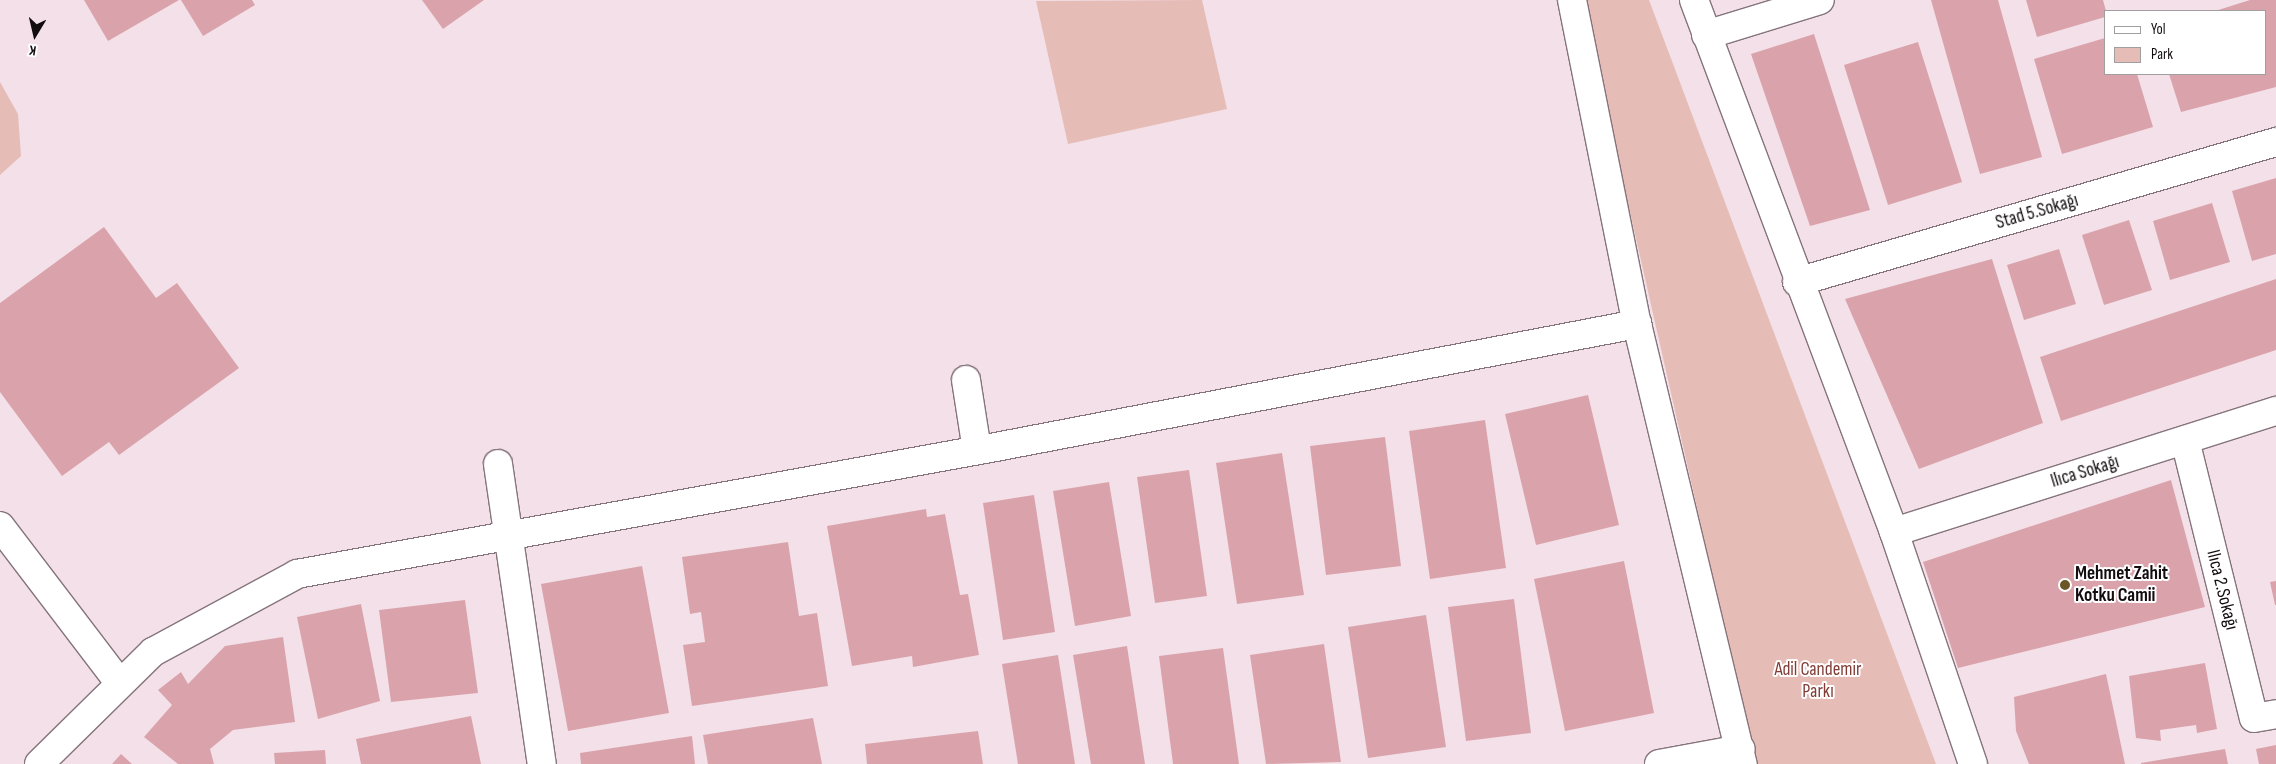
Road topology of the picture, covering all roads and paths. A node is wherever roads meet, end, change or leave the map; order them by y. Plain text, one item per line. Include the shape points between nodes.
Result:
1 (1572, 0) edge
2 (1694, 0) edge
3 (1820, 0) edge
4 (1706, 35) junction
5 (2276, 142) edge
6 (1797, 282) junction
7 (1637, 324) junction
8 (966, 380) dead end
9 (2276, 411) edge
10 (2185, 440) junction
11 (978, 450) junction
12 (498, 464) dead end
13 (0, 526) edge
14 (1894, 532) junction
15 (512, 533) junction
16 (119, 682) junction
17 (2276, 714) edge
18 (1742, 757) edge
19 (39, 764) edge
20 (542, 764) edge
21 (1659, 764) edge
22 (1973, 764) edge

1 - 7 street
2 - 4 street
3 - 4 street
4 - 6 street
5 - 6 street, Stad 5.Sokağı
6 - 14 street
7 - 11 street
7 - 18 street
8 - 11 street
9 - 10 street, Ilıca Sokağı
10 - 14 street, Ilıca Sokağı
10 - 17 street, Ilıca 2.Sokağı via 2254,718
11 - 15 street
12 - 15 street
13 - 16 street
14 - 22 street
15 - 16 street via 297,574 153,652
15 - 20 street
16 - 19 street
18 - 21 street

